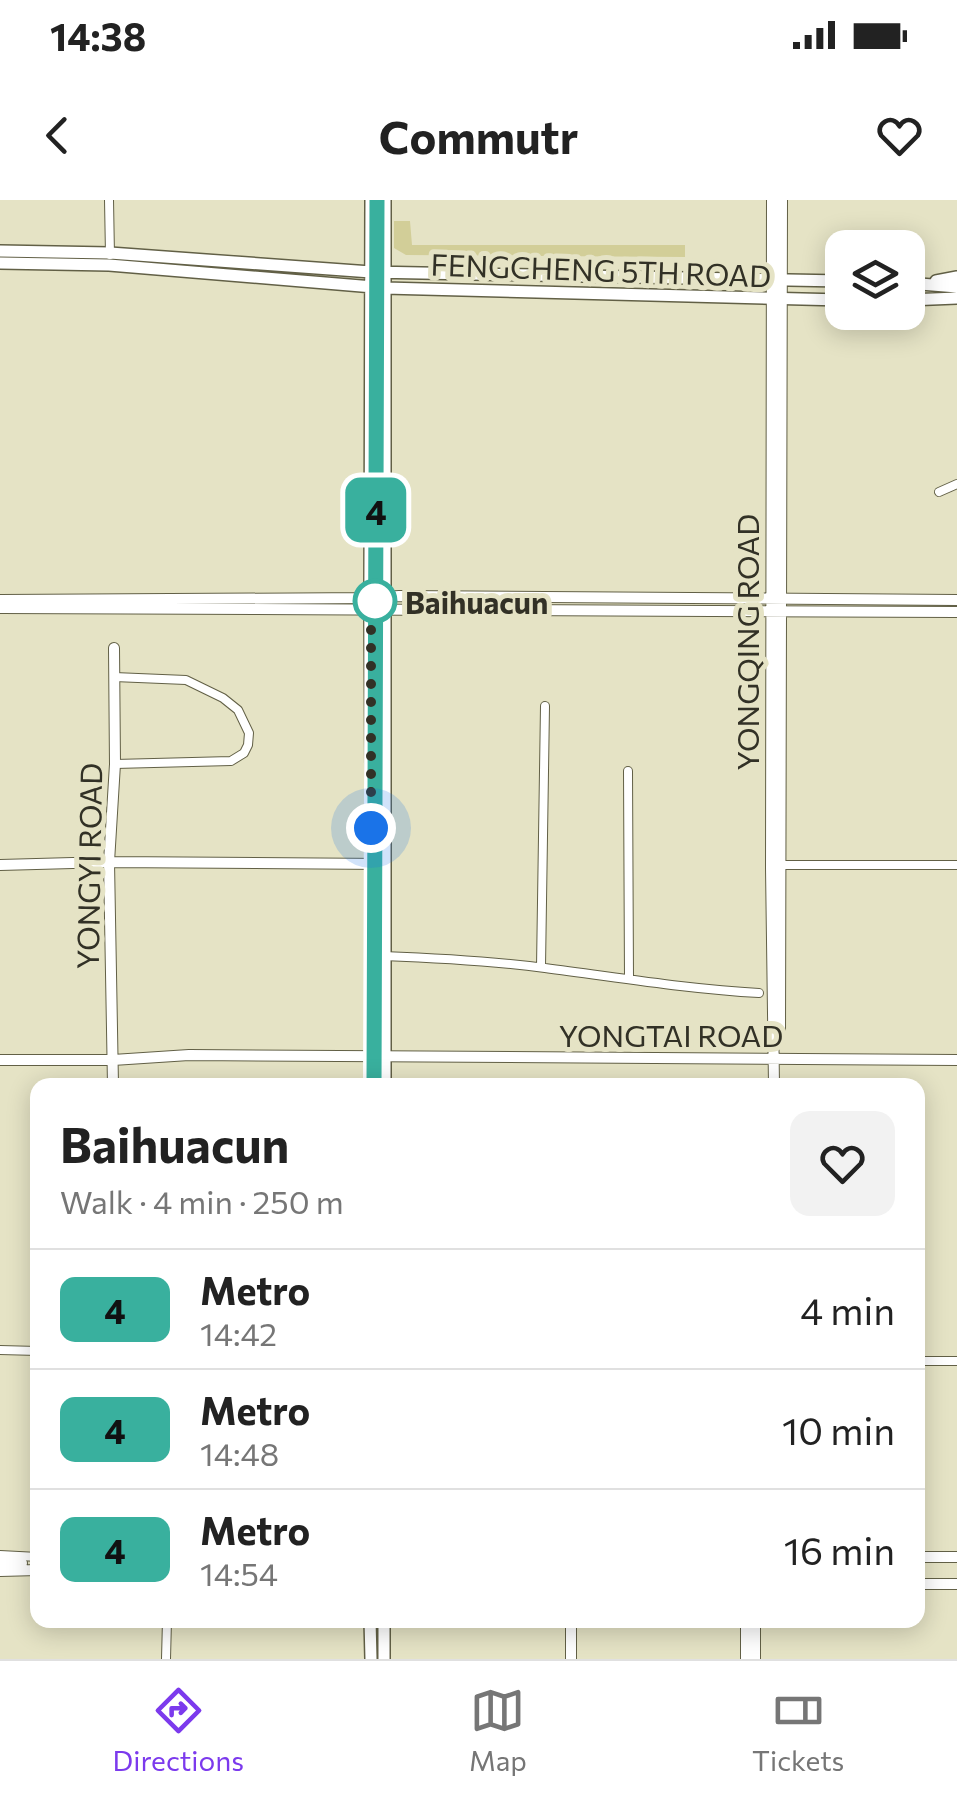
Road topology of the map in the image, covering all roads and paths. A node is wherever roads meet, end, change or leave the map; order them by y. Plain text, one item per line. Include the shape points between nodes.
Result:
1 (110, 200) edge
2 (371, 200) edge
3 (385, 200) edge
4 (772, 200) edge
5 (782, 200) edge
6 (0, 251) edge
7 (110, 259) junction
8 (0, 263) edge
9 (957, 277) edge
10 (378, 279) junction
11 (777, 279) junction
12 (825, 280) edge
13 (925, 283) edge
14 (925, 284) edge
15 (957, 287) edge
16 (776, 298) junction
17 (957, 298) edge
18 (825, 299) edge
19 (926, 300) joint
20 (957, 308) edge
21 (957, 484) edge
22 (939, 492) dead end
23 (776, 599) junction
24 (0, 600) edge
25 (957, 600) edge
26 (385, 602) junction
27 (370, 604) junction
28 (0, 608) edge
29 (776, 612) junction
30 (957, 612) edge
31 (114, 648) dead end
32 (114, 676) junction
33 (545, 706) dead end
34 (114, 764) junction
35 (628, 770) dead end
36 (108, 862) junction
37 (378, 864) junction
38 (0, 865) edge
39 (775, 865) junction
40 (957, 865) edge
41 (384, 956) junction
42 (541, 967) junction
43 (629, 979) junction
44 (759, 993) dead end
45 (379, 1055) junction
46 (0, 1060) edge
47 (113, 1060) junction
48 (776, 1060) junction
49 (957, 1060) edge
50 (112, 1078) edge
51 (374, 1078) edge
52 (384, 1078) edge
53 (776, 1078) edge
54 (0, 1350) edge
55 (30, 1351) edge
56 (925, 1360) edge
57 (957, 1361) edge
58 (925, 1556) edge
59 (957, 1557) edge
60 (0, 1559) edge
61 (30, 1562) edge
62 (30, 1565) edge
63 (0, 1571) edge
64 (925, 1584) edge
65 (957, 1584) edge
66 (167, 1628) edge
67 (370, 1628) edge
68 (384, 1628) edge
69 (571, 1628) edge
70 (746, 1628) edge
71 (755, 1628) edge
72 (166, 1659) edge
73 (370, 1659) edge
74 (384, 1659) edge
75 (571, 1659) edge
76 (746, 1659) edge
77 (755, 1659) edge

1 - 7 street
2 - 10 main road
3 - 10 main road
4 - 11 street, YONGQING ROAD
5 - 11 street, YONGQING ROAD
6 - 7 main road, FENGCHENG 5TH ROAD
7 - 8 main road, FENGCHENG 5TH ROAD
7 - 10 main road, FENGCHENG 5TH ROAD
9 - 13 main road
10 - 11 main road, FENGCHENG 5TH ROAD
10 - 16 main road, FENGCHENG 5TH ROAD
10 - 26 main road
10 - 27 main road
11 - 12 main road, FENGCHENG 5TH ROAD
11 - 16 street, YONGQING ROAD
14 - 15 main road
16 - 18 main road, FENGCHENG 5TH ROAD
16 - 23 street, YONGQING ROAD
17 - 19 main road
19 - 20 main road
21 - 22 street
23 - 25 street
23 - 26 street
23 - 29 street, YONGQING ROAD
24 - 27 street
26 - 27 street
26 - 29 street
26 - 37 main road
27 - 28 street
27 - 37 main road
29 - 30 street
29 - 39 street, YONGQING ROAD
31 - 32 street, YONGYI ROAD
32 - 34 street, YONGYI ROAD
32 - 34 street via 205,687 238,710 249,733 244,753 230,762
33 - 42 street
34 - 36 street, YONGYI ROAD
35 - 43 street
36 - 37 street
36 - 38 street
36 - 47 street, YONGYI ROAD
37 - 41 main road
37 - 45 main road
39 - 40 street
39 - 48 street, YONGQING ROAD
41 - 42 street
41 - 45 main road
42 - 43 street
43 - 44 street
45 - 47 street, YONGTAI ROAD
45 - 48 street, YONGTAI ROAD
45 - 51 main road
45 - 52 main road
46 - 47 street, YONGTAI ROAD
47 - 50 street, YONGYI ROAD
48 - 49 street, YONGTAI ROAD
48 - 53 street, YONGQING ROAD
54 - 55 street
56 - 57 street
58 - 59 street
60 - 61 street
62 - 63 street
64 - 65 street
66 - 72 street
67 - 73 main road
68 - 74 main road
69 - 75 street
70 - 76 street
71 - 77 street

